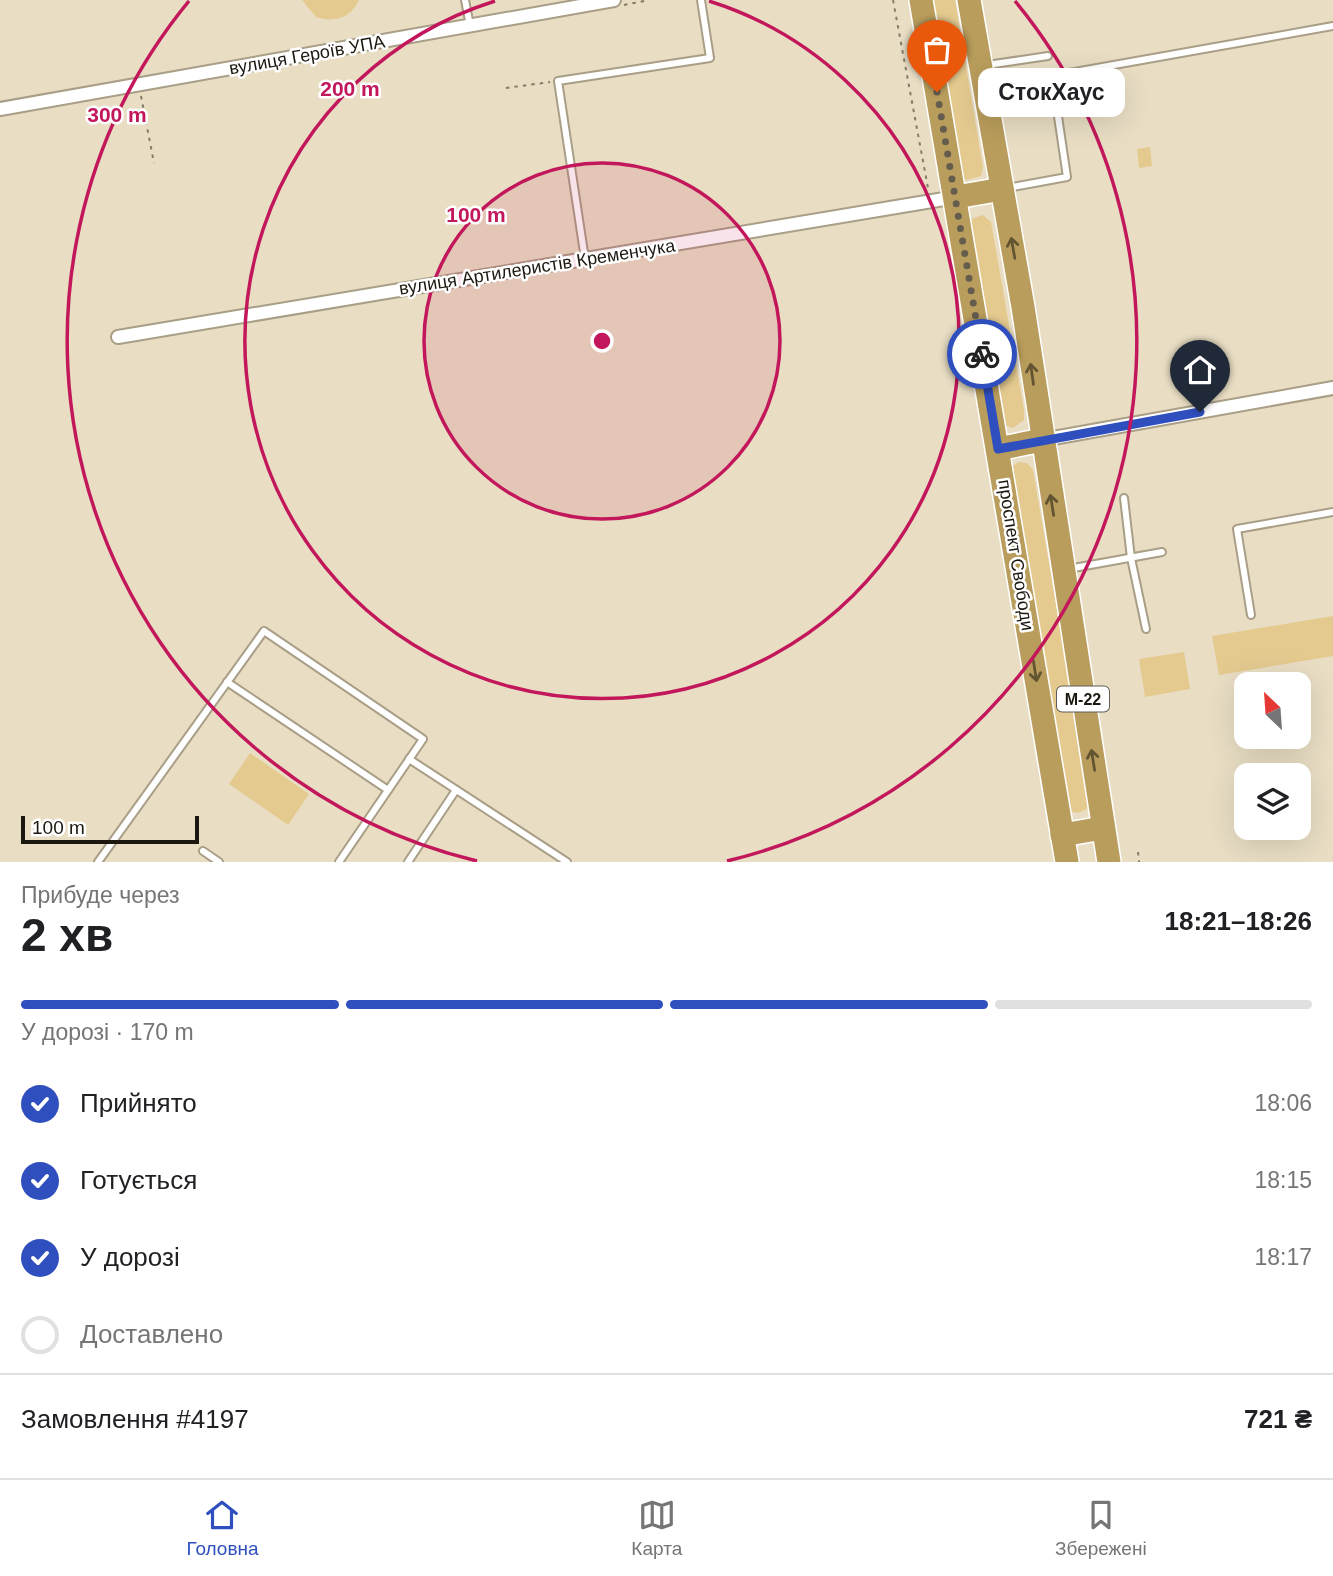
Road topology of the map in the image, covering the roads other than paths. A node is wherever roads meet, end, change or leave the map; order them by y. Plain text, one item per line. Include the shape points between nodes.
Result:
1 (465, 0) edge
2 (612, 0) edge
3 (701, 0) edge
4 (921, 0) edge
5 (969, 0) edge
6 (557, 5) edge
7 (470, 26) junction
8 (1333, 26) edge
9 (1048, 56) dead end
10 (981, 66) junction
11 (0, 109) edge
12 (1002, 188) junction
13 (956, 197) junction
14 (585, 259) junction
15 (118, 337) dead end
16 (1333, 388) edge
17 (1042, 440) junction
18 (998, 449) junction
19 (1124, 498) dead end
20 (1333, 512) edge
21 (1163, 552) dead end
22 (1131, 558) junction
23 (1062, 570) junction
24 (1251, 615) dead end
25 (1146, 629) dead end
26 (227, 682) junction
27 (409, 759) junction
28 (388, 790) junction
29 (456, 790) junction
30 (1103, 828) junction
31 (1062, 835) junction
32 (202, 851) dead end
33 (98, 862) edge
34 (219, 862) edge
35 (339, 862) edge
36 (408, 862) edge
37 (567, 862) edge
38 (1067, 862) edge
39 (1109, 862) edge

1 - 7 lane
2 - 6 street, вулиця Героїв УПА
3 - 14 lane via 710,58 558,81
4 - 13 highway, проспект Свободи / М-22
5 - 10 highway, М-22
6 - 7 street, вулиця Героїв УПА
7 - 11 street, вулиця Героїв УПА
8 - 12 lane via 1052,76 1067,177
9 - 10 lane
10 - 12 highway, М-22
12 - 13 highway
17 -> 12 highway, М-22
13 - 14 street, вулиця Артилеристів Кременчука
13 - 18 highway, проспект Свободи / М-22
14 - 15 street, вулиця Артилеристів Кременчука
16 - 17 street
17 - 18 highway
23 -> 17 highway, М-22
18 -> 31 highway, проспект Свободи / М-22
19 - 22 lane
20 - 24 lane via 1237,529
21 - 22 lane
22 - 23 lane
22 - 25 lane
30 -> 23 highway, М-22
26 - 27 lane via 264,631 423,739
26 - 28 lane
26 - 33 lane
27 - 28 lane
27 - 29 lane
28 - 35 lane
29 - 36 lane
29 - 37 lane
30 - 31 highway
30 - 39 highway, М-22
31 - 38 highway, проспект Свободи / М-22
32 - 34 lane

